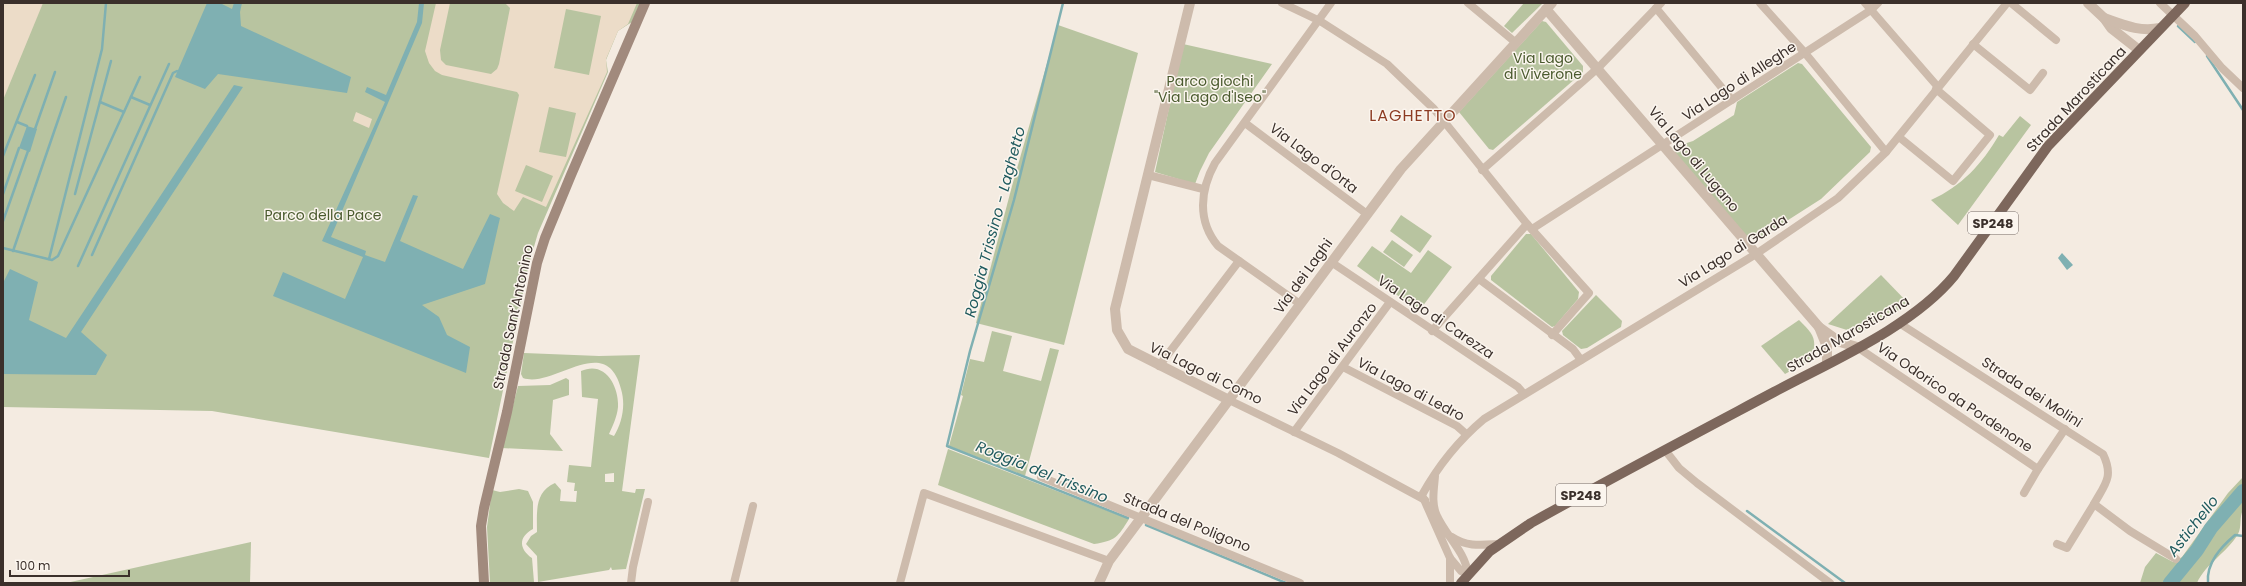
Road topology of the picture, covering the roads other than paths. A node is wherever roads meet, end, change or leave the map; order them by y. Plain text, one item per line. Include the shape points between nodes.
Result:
1 (645, 3) edge
2 (1190, 3) edge
3 (1282, 3) edge
4 (1331, 3) edge
5 (1468, 3) edge
6 (1760, 3) edge
7 (1865, 3) edge
8 (1878, 3) edge
9 (2007, 3) edge
10 (2011, 3) edge
11 (2088, 3) edge
12 (2160, 3) edge
13 (2185, 3) edge
14 (1549, 6) edge
15 (1658, 6) edge
16 (1871, 10) junction
17 (2173, 15) junction
18 (2104, 18) junction
19 (1320, 22) junction
20 (2160, 28) junction
21 (2056, 40) dead end
22 (1515, 42) junction
23 (1973, 44) junction
24 (2139, 50) junction
25 (1805, 53) junction
26 (1598, 68) junction
27 (2043, 73) dead end
28 (1937, 88) junction
29 (2243, 88) edge
30 (1732, 100) junction
31 (1444, 120) junction
32 (1245, 123) junction
33 (1899, 137) junction
34 (1664, 145) junction
35 (1886, 152) junction
36 (1482, 170) junction
37 (1148, 175) junction
38 (1203, 189) junction
39 (1367, 214) junction
40 (1529, 227) junction
41 (1756, 254) junction
42 (1238, 261) junction
43 (1331, 262) junction
44 (1479, 279) junction
45 (1390, 302) junction
46 (1300, 304) junction
47 (1899, 323) junction
48 (1819, 327) junction
49 (1432, 331) junction
50 (1552, 334) junction
51 (1857, 347) junction
52 (1581, 360) junction
53 (1827, 364) junction
54 (1159, 366) junction
55 (1343, 367) junction
56 (1524, 394) junction
57 (1229, 400) junction
58 (2064, 429) junction
59 (1294, 432) junction
60 (1466, 434) junction
61 (1665, 450) junction
62 (2038, 469) junction
63 (1435, 476) junction
64 (1041, 477) dead end
65 (2024, 493) dead end
66 (1433, 498) junction
67 (1423, 500) junction
68 (648, 502) dead end
69 (2094, 504) junction
70 (753, 506) dead end
71 (1141, 518) junction
72 (1451, 536) junction
73 (1499, 544) junction
74 (2057, 544) dead end
75 (1450, 558) junction
76 (2176, 559) dead end
77 (1109, 561) junction
78 (1468, 574) junction
79 (484, 583) edge
80 (631, 583) edge
81 (734, 583) edge
82 (900, 583) edge
83 (1098, 583) edge
84 (1300, 583) edge
85 (1450, 583) edge
86 (1461, 583) edge
87 (1830, 583) edge

1 - 79 main road, Strada Sant'Antonino via 582,147 538,258 481,526
2 - 37 street, Via Lago di Como
3 - 19 street
4 - 19 street
5 - 22 street
6 - 25 street
7 - 16 street
8 - 16 street, Via Lago di Alleghe
9 - 23 street, Via Lago di Garda
10 - 21 street
11 - 18 street
12 - 17 street
13 - 17 main road, Strada Marosticana / SP248
14 - 22 street, Via dei Laghi
14 - 26 street, Via Lago di Lugano
15 - 26 street
15 - 30 street
16 - 25 street, Via Lago di Alleghe
16 - 28 street
17 - 20 main road, Strada Marosticana / SP248
17 - 29 street
18 - 20 street via 2132,29
18 - 24 street
19 - 31 street via 1387,64
19 - 32 street
20 - 24 main road, Strada Marosticana / SP248
22 - 31 street, Via dei Laghi
23 - 27 street via 2030,90
23 - 28 street, Via Lago di Garda
24 - 47 main road, Strada Marosticana / SP248 via 2048,146 1944,289
25 - 30 street, Via Lago di Alleghe
25 - 35 street
26 - 34 street, Via Lago di Lugano
26 - 36 street
28 - 33 street, Via Lago di Garda
28 - 33 street via 1990,135 1953,181
30 - 34 street, Via Lago di Alleghe
31 - 36 street
31 - 39 street, Via dei Laghi via 1401,168
32 - 38 street via 1215,163
32 - 39 street, Via Lago d'Orta
33 - 35 street, Via Lago di Garda
34 - 40 street, Via Lago di Alleghe
34 - 41 street, Via Lago di Lugano
35 - 41 street, Via Lago di Garda via 1838,198
36 - 40 street
37 - 38 street
37 - 54 street, Via Lago di Como via 1115,309 1116,330 1128,349
38 - 42 street via 1202,212 1209,235 1218,246
39 - 43 street, Via dei Laghi
40 - 44 street, Via Lago di Alleghe
40 - 50 street via 1589,293
41 - 48 street, Via Lago di Lugano
41 - 52 street, Via Lago di Garda
42 - 46 street
42 - 54 street
43 - 45 street, Via Lago di Carezza
43 - 46 street, Via dei Laghi
44 - 49 street, Via Lago di Alleghe
44 - 50 street
45 - 49 street, Via Lago di Carezza
45 - 55 street, Via Lago di Auronzo
46 - 57 street, Via dei Laghi
47 - 51 main road, Strada Marosticana / SP248
47 - 58 street, Strada dei Molini
48 - 51 street, Via Lago di Lugano via 1840,342
48 - 53 street, Via Lago di Lugano via 1827,347
49 - 56 street, Via Lago di Carezza via 1518,387
50 - 52 street via 1573,349
51 - 53 main road, Strada Marosticana / SP248
51 - 62 street, Via Odorico da Pordenone
52 - 56 street, Via Lago di Garda
53 - 61 main road, Strada Marosticana / SP248
54 - 57 street, Via Lago di Como
55 - 59 street, Via Lago di Auronzo
55 - 60 street, Via Lago di Ledro via 1457,426
56 - 60 street, Via Lago di Garda via 1484,419
57 - 59 street, Via Lago di Como
57 - 71 street, Via dei Laghi
58 - 62 street, Via Odorico da Pordenone
58 - 69 street, Strada dei Molini via 2103,454 2109,467 2109,478
59 - 67 street, Via Lago di Como
60 - 63 street, Via Lago di Garda via 1452,449
61 - 73 main road, Strada Marosticana / SP248 via 1531,523
61 - 87 street via 1679,468 1697,483
62 - 65 street, Via Odorico da Pordenone
63 - 66 street, Via Lago di Garda
63 - 67 street, Via Lago di Garda via 1422,495
64 - 71 street, Strada del Poligono
66 - 67 street
66 - 72 street, Via Lago di Garda via 1437,517
67 - 75 street
68 - 80 street
69 - 74 street, Strada dei Molini via 2067,548
69 - 76 street via 2130,531
70 - 81 street
71 - 77 street, Via dei Laghi
71 - 84 street, Strada del Poligono
72 - 73 street, Via Lago di Garda via 1462,544
72 - 78 street, Via Lago di Garda via 1467,564
73 - 78 main road, Strada Marosticana / SP248
75 - 78 street via 1462,572
75 - 85 street
77 - 82 street via 924,493
77 - 83 street, Via dei Laghi
78 - 86 main road, Strada Marosticana / SP248

